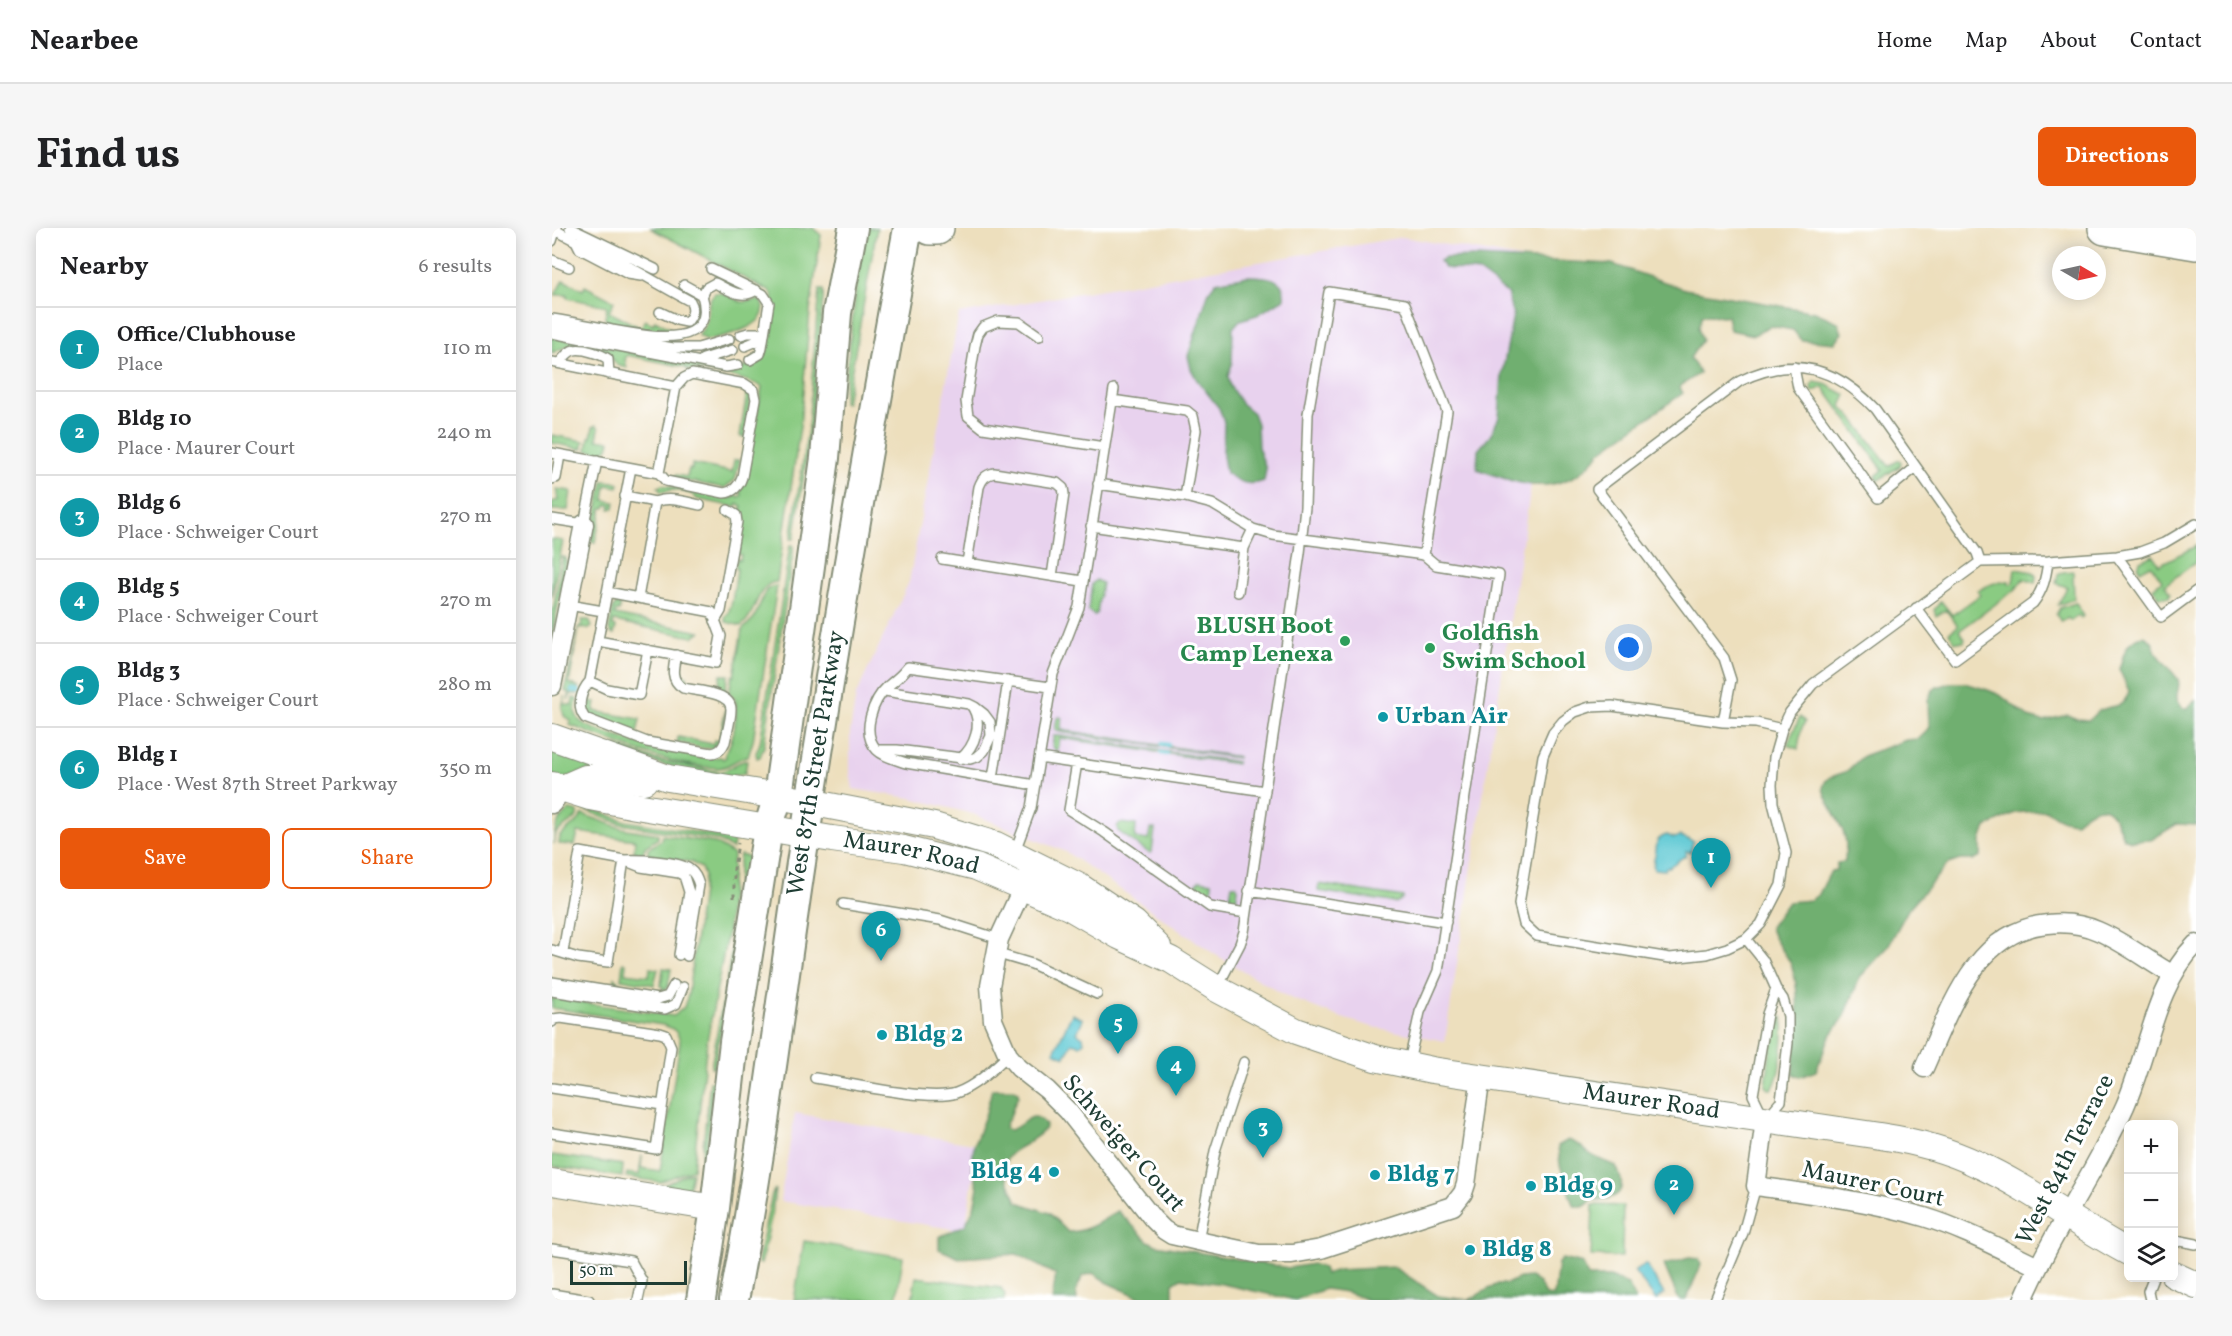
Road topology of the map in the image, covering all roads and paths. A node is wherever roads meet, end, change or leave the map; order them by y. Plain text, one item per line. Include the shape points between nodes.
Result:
1 (570, 228) edge
2 (853, 228) edge
3 (908, 228) edge
4 (930, 228) edge
5 (937, 228) edge
6 (2105, 228) edge
7 (556, 229) edge
8 (2159, 232) edge
9 (552, 241) edge
10 (2196, 243) edge
11 (552, 260) edge
12 (569, 267) dead end
13 (655, 269) dead end
14 (711, 269) dead end
15 (684, 285) dead end
16 (756, 290) junction
17 (702, 297) junction
18 (660, 312) dead end
19 (552, 319) edge
20 (552, 326) edge
21 (552, 333) edge
22 (765, 333) junction
23 (741, 335) dead end
24 (1039, 336) dead end
25 (729, 339) dead end
26 (745, 346) dead end
27 (733, 350) dead end
28 (695, 359) junction
29 (750, 360) dead end
30 (556, 363) edge
31 (738, 365) dead end
32 (1794, 367) junction
33 (609, 374) junction
34 (676, 387) junction
35 (1114, 389) dead end
36 (1112, 400) junction
37 (1104, 447) junction
38 (556, 454) edge
39 (597, 461) junction
40 (1916, 467) junction
41 (631, 468) junction
42 (659, 473) junction
43 (552, 479) edge
44 (1098, 484) junction
45 (625, 496) junction
46 (1185, 497) junction
47 (655, 502) junction
48 (700, 505) dead end
49 (728, 510) dead end
50 (552, 519) edge
51 (584, 524) junction
52 (2196, 524) edge
53 (1091, 525) junction
54 (1253, 529) junction
55 (1302, 539) junction
56 (1244, 548) junction
57 (1424, 555) junction
58 (2117, 556) junction
59 (942, 559) dead end
60 (2048, 561) junction
61 (1980, 562) junction
62 (967, 563) junction
63 (1052, 576) junction
64 (1082, 581) junction
65 (2196, 591) edge
66 (607, 592) junction
67 (1238, 592) dead end
68 (638, 598) junction
69 (569, 605) junction
70 (1916, 608) junction
71 (603, 611) junction
72 (715, 621) junction
73 (598, 641) junction
74 (648, 650) junction
75 (676, 656) junction
76 (590, 681) junction
77 (1008, 681) junction
78 (552, 686) edge
79 (1050, 687) junction
80 (885, 690) junction
81 (969, 704) junction
82 (1723, 722) junction
83 (1782, 729) junction
84 (552, 737) edge
85 (877, 750) junction
86 (1039, 758) junction
87 (960, 759) junction
88 (1077, 763) junction
89 (668, 778) junction
90 (993, 778) junction
91 (1035, 785) junction
92 (1265, 790) junction
93 (556, 792) edge
94 (778, 796) junction
95 (811, 802) junction
96 (768, 829) junction
97 (806, 835) junction
98 (624, 860) junction
99 (1016, 869) junction
100 (1250, 891) junction
101 (843, 904) dead end
102 (1246, 913) junction
103 (1446, 922) junction
104 (1746, 939) junction
105 (2196, 944) edge
106 (997, 946) junction
107 (552, 950) edge
108 (563, 952) junction
109 (683, 956) dead end
110 (2173, 975) junction
111 (552, 982) edge
112 (1776, 988) junction
113 (1217, 989) junction
114 (552, 991) edge
115 (1096, 994) dead end
116 (552, 1022) edge
117 (1008, 1055) junction
118 (1244, 1062) dead end
119 (1408, 1065) junction
120 (1924, 1068) dead end
121 (1481, 1076) junction
122 (815, 1078) dead end
123 (552, 1088) edge
124 (662, 1105) junction
125 (1765, 1120) junction
126 (552, 1133) edge
127 (552, 1182) edge
128 (1756, 1186) junction
129 (715, 1208) junction
130 (2065, 1216) junction
131 (1198, 1242) junction
132 (2178, 1242) edge
133 (2196, 1244) edge
134 (552, 1249) edge
135 (2124, 1250) edge
136 (2037, 1267) junction
137 (2178, 1277) edge
138 (2151, 1282) edge
139 (2196, 1285) edge
140 (552, 1294) edge
141 (589, 1300) edge
142 (638, 1300) edge
143 (701, 1300) edge
144 (716, 1300) edge
145 (734, 1300) edge
146 (1715, 1300) edge
147 (2023, 1300) edge
148 (2150, 1300) edge

1 - 13 lane
2 - 94 main road, West 87th Street Parkway via 837,313 825,458
3 - 95 main road, West 87th Street Parkway via 864,463
4 - 5 highway
6 - 8 highway
7 - 9 lane
7 - 18 lane via 576,241 579,249 690,301 693,312 687,322
8 - 10 highway
11 - 12 lane
14 - 16 lane
15 - 17 lane
16 - 17 lane via 741,295 715,283 706,288
16 - 22 lane via 769,303
17 - 19 lane via 703,315 697,327 671,337 650,337
20 - 25 lane via 673,348 698,348
21 - 28 lane
22 - 23 lane
22 - 26 lane
22 - 29 lane via 760,354
24 - 37 lane via 1019,322 998,321 984,327 975,346 966,401 968,416 983,428
27 - 28 lane
28 - 31 lane via 726,367
30 - 33 lane
30 - 33 lane via 574,350 602,355 608,359
32 - 40 lane via 1828,373 1864,396
32 - 40 lane via 1798,388 1878,498
32 - 82 lane via 1763,371 1740,381 1597,489 1724,658 1731,680
33 - 34 lane
34 - 42 lane
34 - 42 lane via 692,374 745,384 754,390 756,399 742,477 737,488 724,493 666,481
35 - 36 lane
36 - 37 lane
36 - 46 lane via 1187,411 1193,416 1196,430
37 - 44 lane
38 - 39 lane
38 - 43 lane via 556,478
39 - 41 lane
39 - 51 lane
40 - 61 lane
41 - 42 lane
41 - 45 lane
44 - 46 lane
44 - 53 lane
45 - 47 lane
45 - 66 lane
46 - 54 lane via 1212,504
47 - 48 lane via 669,499
47 - 68 lane
49 - 72 lane via 738,522 721,611
50 - 51 lane
51 - 69 street
52 - 58 lane via 2164,543
53 - 56 lane
53 - 64 lane
54 - 55 lane
54 - 56 lane
55 - 57 lane
55 - 57 lane via 1308,414 1329,292 1405,304 1447,411
55 - 92 lane
56 - 67 lane
57 - 103 lane via 1436,565 1499,575
58 - 60 lane
58 - 65 lane via 2161,617
59 - 62 lane
60 - 61 lane
60 - 70 lane via 2046,579 2033,603 1955,660
61 - 70 lane
62 - 63 lane
62 - 63 lane via 982,479 994,473 1008,475 1057,483 1063,488
63 - 64 lane
64 - 79 lane via 1079,607
66 - 68 lane
66 - 71 lane
68 - 72 lane via 712,612
69 - 71 lane
69 - 78 street
70 - 83 lane via 1814,684 1790,712
71 - 73 lane
72 - 75 lane via 721,636 716,663
73 - 74 lane
73 - 76 lane
74 - 75 lane
74 - 76 lane via 639,694 607,689
75 - 76 lane via 674,677 678,685 723,696 730,703 723,747 717,752 647,742 585,718 580,709 581,698
77 - 79 lane
77 - 80 lane via 908,667
77 - 90 lane
79 - 86 lane
80 - 81 lane
80 - 85 lane via 870,717 870,736
81 - 87 lane via 977,720 974,743
81 - 87 lane via 990,722 991,736 977,757
82 - 83 lane
82 - 104 lane via 1601,705 1575,712 1563,721 1543,756 1519,904 1524,924 1537,936 1670,958 1707,954
83 - 104 lane via 1774,757 1772,786 1784,842 1784,870 1767,914
84 - 89 street, Maurer Road
85 - 87 lane
85 - 90 lane via 906,763
86 - 88 lane
86 - 91 lane
88 - 92 lane
88 - 102 lane via 1069,810 1210,907
89 - 93 street, Maurer Road via 652,782 586,778
89 - 94 street, Maurer Road
90 - 91 lane
91 - 99 lane
92 - 100 lane
93 - 96 street, Maurer Road
94 - 95 street, Maurer Road
94 - 96 main road, West 87th Street Parkway
95 - 97 main road, West 87th Street Parkway
95 - 99 street, Maurer Road via 934,826 996,845
96 - 97 street, Maurer Road
96 - 129 main road, West 87th Street Parkway via 734,1042
97 - 99 street, Maurer Road via 904,849 976,867
97 - 145 main road, West 87th Street Parkway
98 - 108 lane via 580,852
98 - 108 lane via 608,962
98 - 109 lane via 684,866 696,877 699,885
99 - 106 street, Schweiger Court
99 - 113 street, Maurer Road via 1080,887 1134,923 1171,960
100 - 102 lane
100 - 103 lane
101 - 106 lane via 940,920
102 - 113 lane via 1240,944
103 - 119 lane via 1438,971 1420,1012
104 - 112 lane via 1763,960
105 - 110 street, West 84th Terrace
106 - 115 lane
106 - 117 street, Schweiger Court via 990,1005
107 - 108 lane
110 - 120 street via 2087,927 2054,923 2023,928 1987,951 1974,968
110 - 130 street, West 84th Terrace via 2126,1105
111 - 114 lane via 658,999 678,986 676,1004 665,1009
112 - 125 lane via 1767,1014 1753,1095
112 - 125 lane via 1788,1016 1788,1043 1781,1101
113 - 119 street, Maurer Road via 1296,1031
116 - 124 lane via 561,1017 666,1035 671,1047
117 - 122 lane via 968,1088 946,1095 922,1095
117 - 131 street, Schweiger Court via 1068,1111 1159,1225 1172,1235
118 - 131 lane via 1215,1151
119 - 121 street, Maurer Road
121 - 125 street, Maurer Road
121 - 131 street, Schweiger Court via 1466,1184 1454,1206 1321,1249 1292,1254 1259,1254
123 - 124 lane
124 - 126 lane via 656,1149
125 - 128 street
125 - 130 street, Maurer Road via 1880,1136 1956,1155 1999,1175
127 - 129 street
128 - 136 street, Maurer Court via 1834,1197 1924,1217 1979,1238
128 - 146 lane via 1743,1233
129 - 143 main road, West 87th Street Parkway
129 - 144 main road via 725,1226
130 - 135 street, Maurer Road
130 - 136 street, West 84th Terrace
132 - 133 lane
134 - 142 lane via 631,1261 642,1281
136 - 147 street, West 84th Terrace
137 - 139 street
138 - 148 lane
140 - 141 lane

